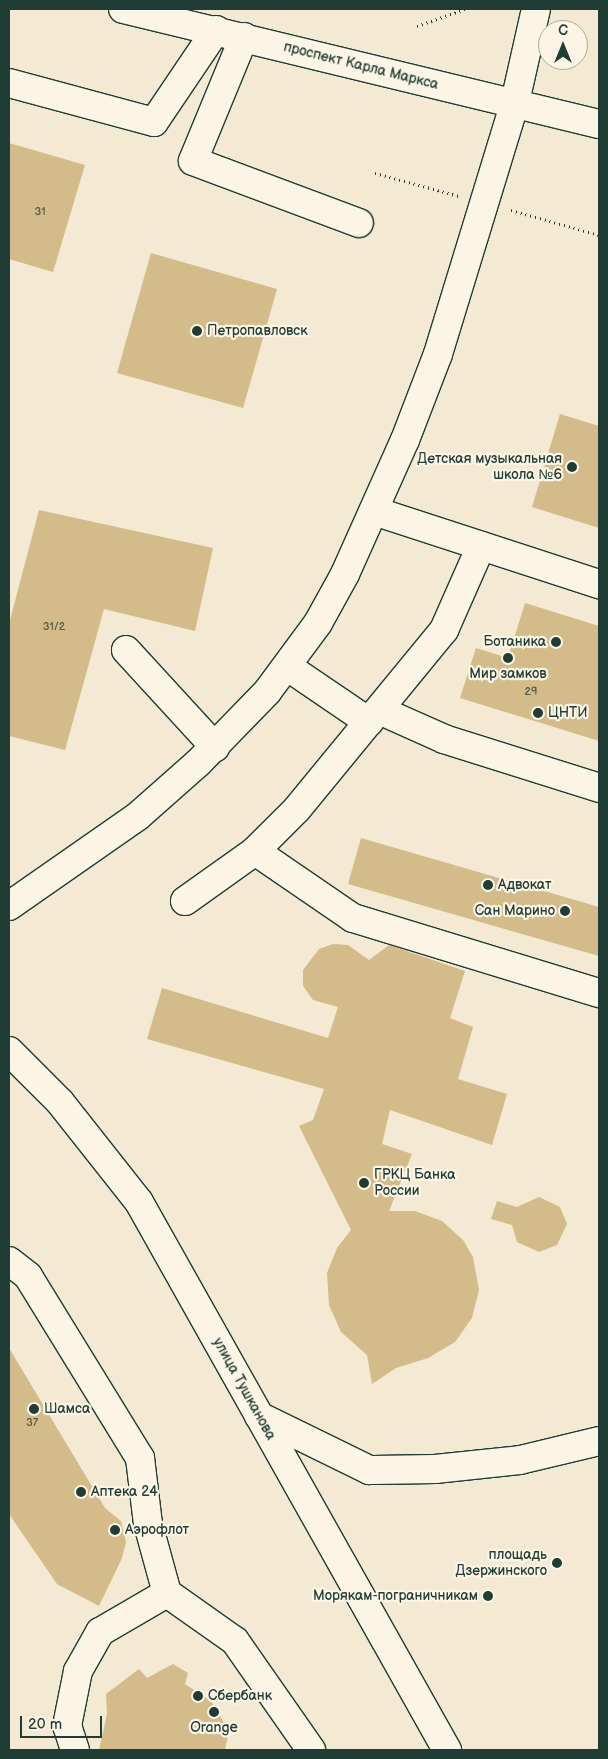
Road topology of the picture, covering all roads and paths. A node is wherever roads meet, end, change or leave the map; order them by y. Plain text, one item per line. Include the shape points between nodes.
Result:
1 (123, 9) edge
2 (465, 9) edge
3 (536, 9) edge
4 (417, 26) dead end
5 (216, 30) junction
6 (244, 37) junction
7 (9, 83) edge
8 (515, 102) junction
9 (599, 124) edge
10 (359, 223) dead end
11 (374, 511) junction
12 (481, 546) junction
13 (599, 584) edge
14 (126, 650) dead end
15 (288, 667) junction
16 (374, 716) junction
17 (215, 747) junction
18 (599, 788) edge
19 (255, 851) junction
20 (185, 901) dead end
21 (9, 906) edge
22 (599, 993) edge
23 (9, 1051) edge
24 (9, 1261) edge
25 (259, 1416) junction
26 (599, 1441) edge
27 (167, 1593) junction
28 (75, 1750) edge
29 (311, 1750) edge
30 (447, 1750) edge

1 - 5 main road, проспект Карла Маркса
2 - 4 path
3 - 8 main road
5 - 6 main road, проспект Карла Маркса
5 - 7 main road via 154,122
6 - 8 main road, проспект Карла Маркса
6 - 10 main road via 193,161
8 - 9 main road, проспект Карла Маркса
8 - 11 main road via 438,354
11 - 12 main road
11 - 15 main road via 332,598
12 - 13 main road
12 - 16 main road via 444,630
14 - 17 main road
15 - 16 main road
15 - 17 main road
16 - 18 main road
16 - 19 main road via 298,809
17 - 21 main road via 138,816
19 - 20 main road
19 - 22 main road via 353,918
23 - 25 main road, улица Тушканова via 60,1102 139,1202
24 - 27 main road via 28,1276 140,1458 148,1524
25 - 26 main road via 369,1470 435,1469 520,1460
25 - 30 main road, улица Тушканова
27 - 28 main road via 100,1632 78,1671 67,1726
27 - 29 main road via 236,1641

